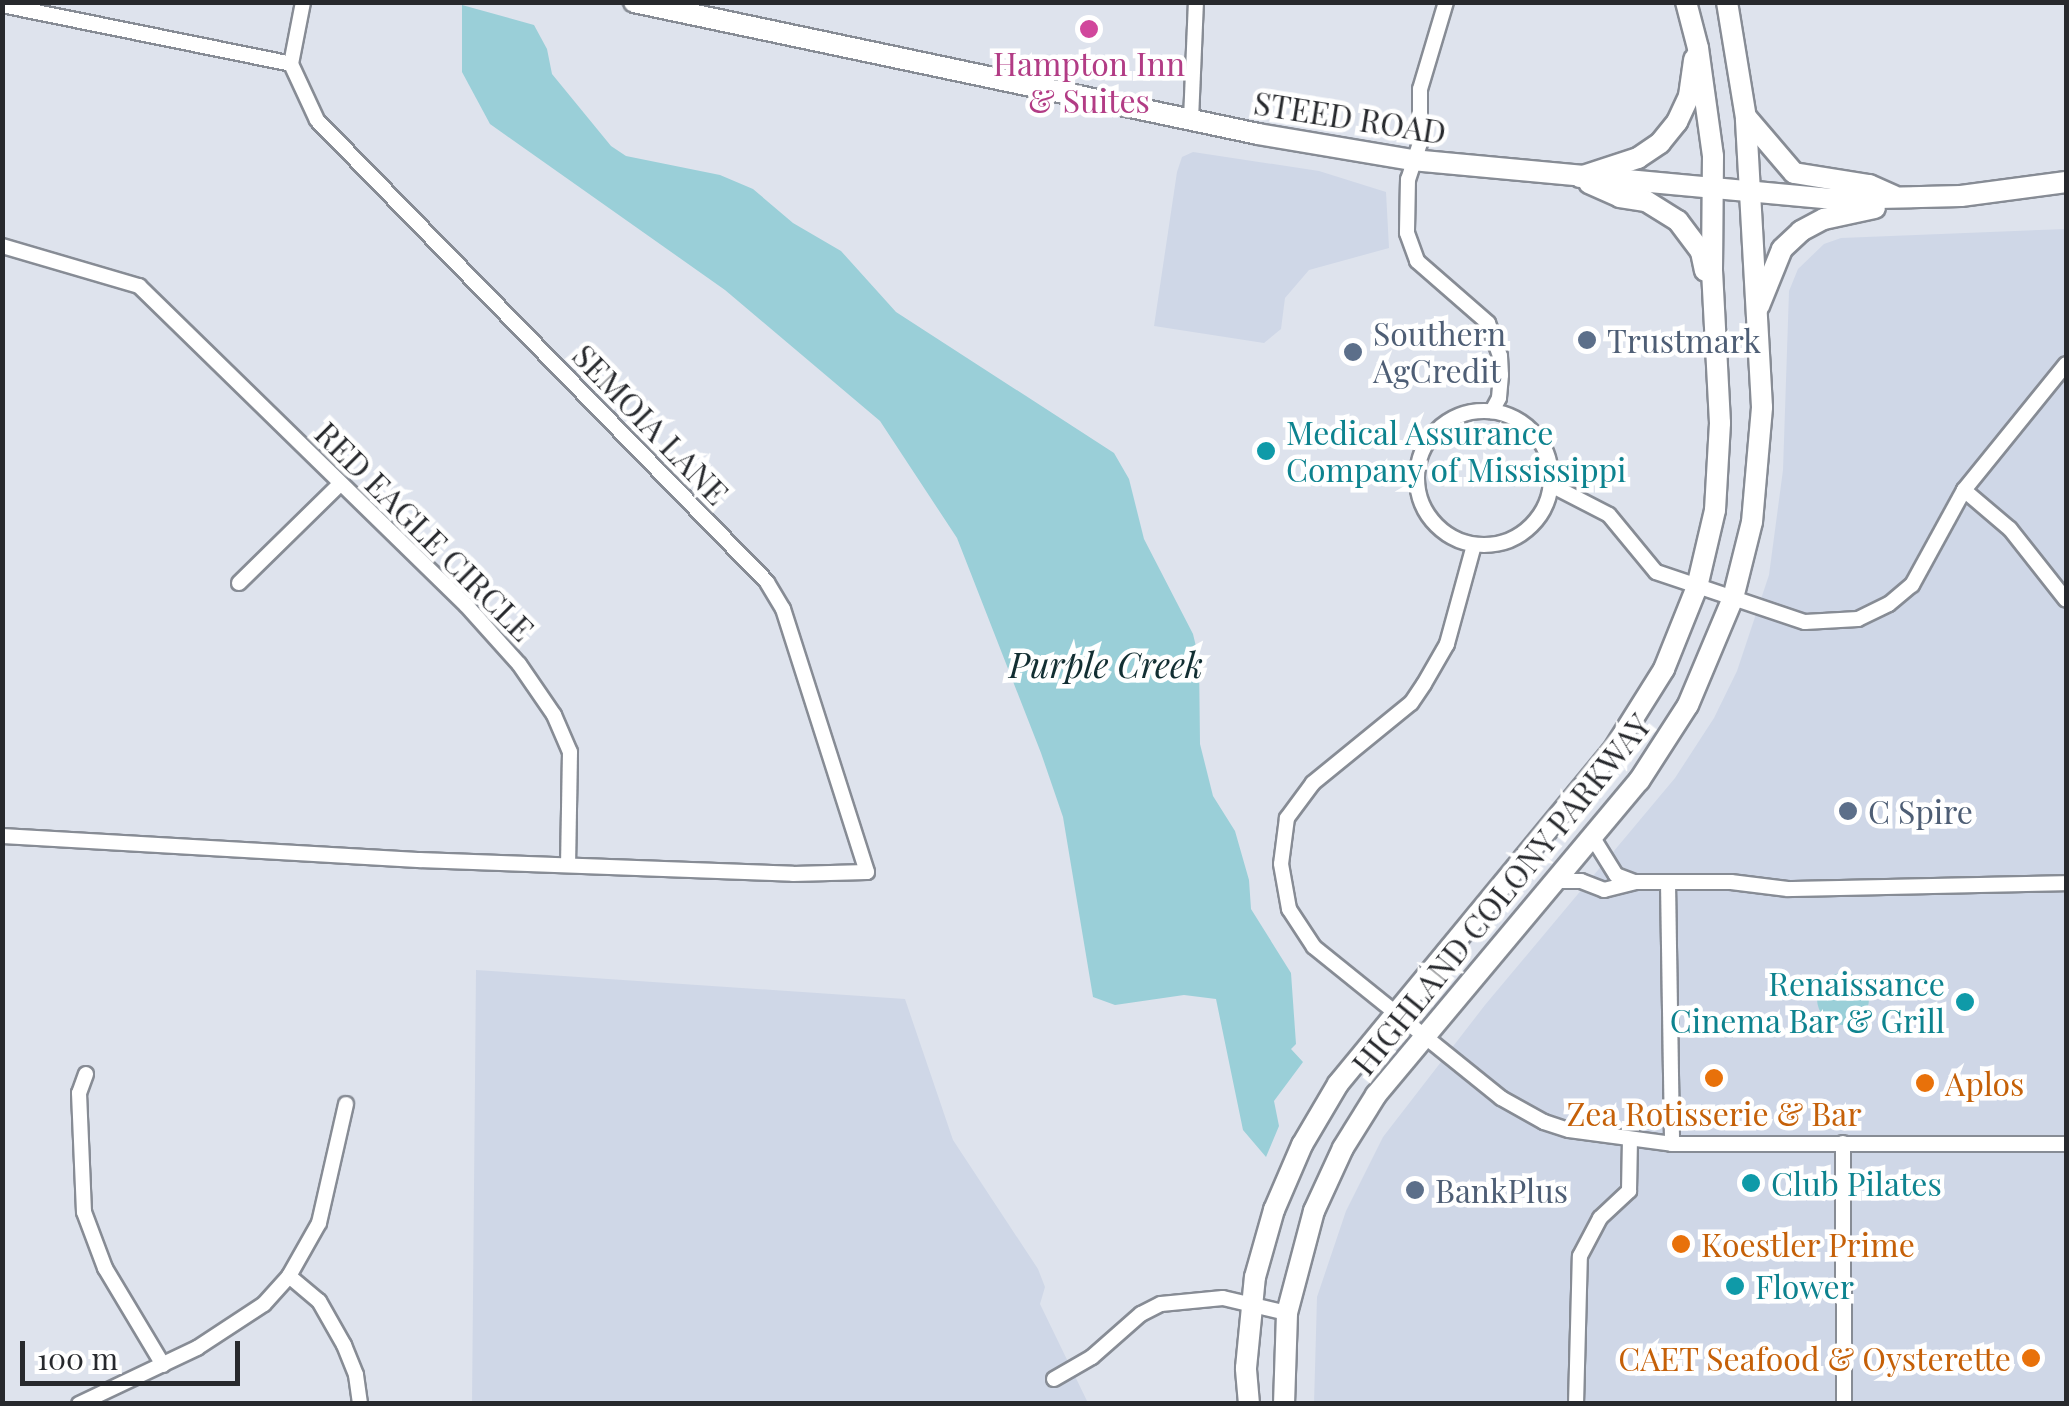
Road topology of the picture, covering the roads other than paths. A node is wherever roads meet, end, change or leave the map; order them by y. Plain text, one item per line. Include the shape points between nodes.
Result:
1 (303, 2) edge
2 (634, 2) edge
3 (1196, 2) edge
4 (1446, 2) edge
5 (1686, 2) edge
6 (1727, 2) edge
7 (2, 6) edge
8 (1698, 48) junction
9 (291, 64) junction
10 (1746, 118) junction
11 (1191, 120) junction
12 (1412, 160) junction
13 (1578, 178) junction
14 (2066, 182) edge
15 (1711, 188) junction
16 (1751, 193) junction
17 (1905, 200) junction
18 (2, 246) edge
19 (1713, 306) junction
20 (1758, 308) junction
21 (2066, 364) edge
22 (1492, 410) junction
23 (340, 484) junction
24 (1551, 484) junction
25 (1964, 490) junction
26 (1474, 545) junction
27 (239, 583) dead end
28 (1697, 587) junction
29 (1732, 598) junction
30 (2066, 600) edge
31 (2, 836) edge
32 (1593, 838) junction
33 (568, 865) junction
34 (1556, 881) junction
35 (1635, 882) junction
36 (1668, 883) junction
37 (2066, 883) edge
38 (1394, 1013) junction
39 (1428, 1035) junction
40 (86, 1074) dead end
41 (346, 1104) dead end
42 (1630, 1139) junction
43 (1843, 1143) junction
44 (1672, 1144) junction
45 (2066, 1144) edge
46 (290, 1276) junction
47 (1251, 1306) junction
48 (1287, 1313) junction
49 (162, 1364) junction
50 (1054, 1379) dead end
51 (79, 1404) edge
52 (360, 1404) edge
53 (1249, 1404) edge
54 (1284, 1404) edge
55 (1576, 1404) edge
56 (1844, 1404) edge

1 - 9 street
2 - 11 street, STEED ROAD
3 - 11 street
4 - 12 street via 1428,51 1420,143
5 - 8 street, HIGHLAND COLONY PARKWAY
6 - 10 street, HIGHLAND COLONY PARKWAY
7 - 9 street
8 - 13 street via 1688,96 1660,143 1638,158
8 - 15 street, HIGHLAND COLONY PARKWAY
9 - 33 street, SEMOIA LANE via 317,120 768,582 783,608 867,872
10 - 16 street, HIGHLAND COLONY PARKWAY
10 - 17 street via 1794,174 1869,185
11 - 12 street, STEED ROAD
12 - 13 street, STEED ROAD
12 - 22 street via 1407,233 1417,261 1488,323 1501,375
13 - 15 street, STEED ROAD
13 - 19 street via 1620,198 1646,201 1678,221 1701,252
14 - 17 street, STEED ROAD
15 - 16 street, STEED ROAD
15 - 19 street, HIGHLAND COLONY PARKWAY
16 - 17 street, STEED ROAD
16 - 20 street, HIGHLAND COLONY PARKWAY
17 - 20 street via 1801,231 1782,249
18 - 23 street, RED EAGLE CIRCLE via 138,286
19 - 28 street, HIGHLAND COLONY PARKWAY via 1720,423 1715,510
20 - 29 street, HIGHLAND COLONY PARKWAY via 1760,460
21 - 25 street
22 - 24 street via 1522,422 1542,442
22 - 26 street via 1442,424 1419,458 1425,514 1446,534
23 - 27 street
23 - 33 street, RED EAGLE CIRCLE via 466,605 554,715 570,752
24 - 26 street via 1544,512 1524,533
24 - 28 street via 1609,515 1656,572
25 - 29 street via 1912,585 1873,613 1819,624
25 - 30 street via 2010,529
26 - 38 street via 1447,644 1411,704 1313,783 1287,818 1281,864 1289,909 1314,947
28 - 29 street
28 - 38 street, HIGHLAND COLONY PARKWAY via 1664,669 1612,752
29 - 32 street, HIGHLAND COLONY PARKWAY via 1674,729
31 - 33 street
32 - 34 street, HIGHLAND COLONY PARKWAY
32 - 35 street via 1616,874
34 - 35 street via 1581,880 1604,890
34 - 39 street, HIGHLAND COLONY PARKWAY
35 - 36 street
36 - 37 street via 1788,889
36 - 44 street
38 - 39 street
38 - 47 street, HIGHLAND COLONY PARKWAY via 1338,1084 1302,1145 1274,1210
39 - 42 street via 1521,1111 1580,1133
39 - 48 street, HIGHLAND COLONY PARKWAY via 1376,1095 1343,1148 1314,1212
40 - 49 street via 79,1093 84,1212 105,1268
41 - 46 street via 320,1223
42 - 44 street
42 - 55 street via 1629,1191 1600,1218 1580,1256
43 - 44 street
43 - 45 street
43 - 56 street
46 - 49 street via 264,1304
46 - 52 street via 320,1301 356,1375
47 - 48 street
47 - 50 street via 1223,1298 1150,1308
47 - 53 street, HIGHLAND COLONY PARKWAY
48 - 54 street, HIGHLAND COLONY PARKWAY
49 - 51 street

